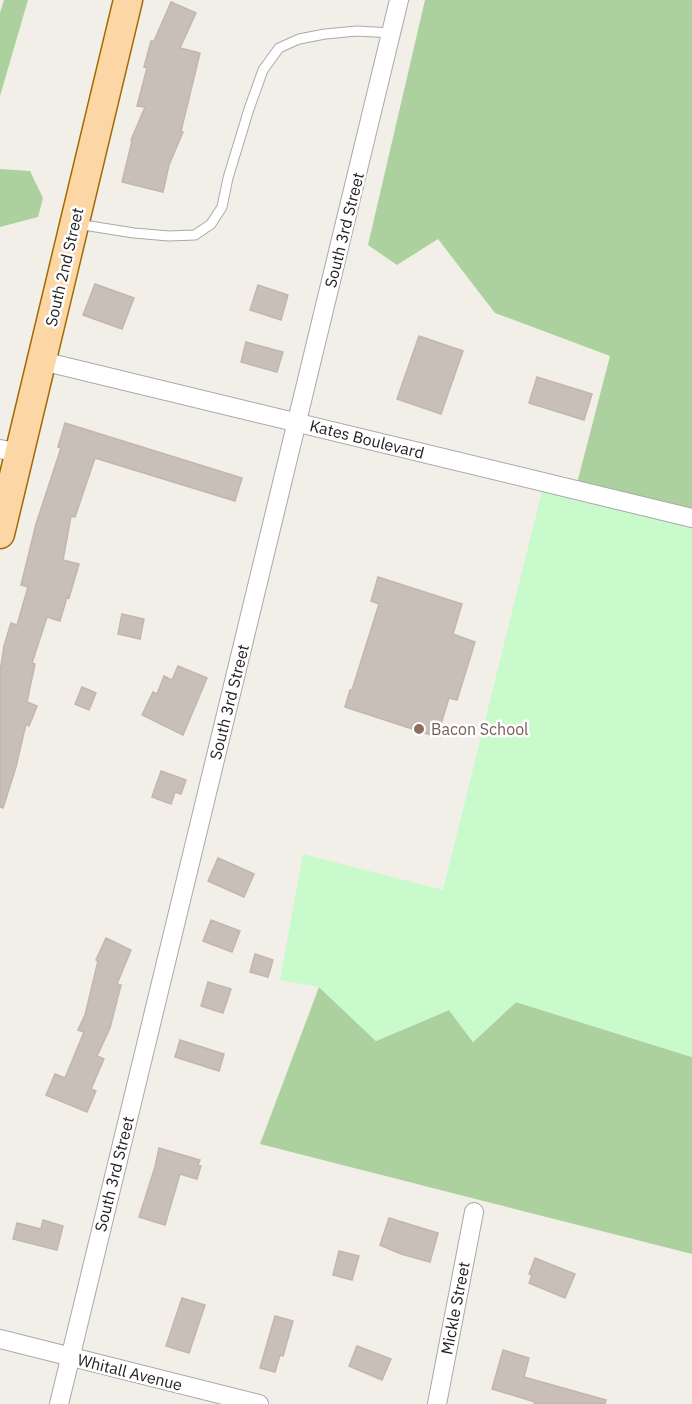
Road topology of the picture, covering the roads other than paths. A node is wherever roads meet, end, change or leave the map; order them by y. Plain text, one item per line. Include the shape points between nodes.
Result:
1 (128, 0) edge
2 (399, 0) edge
3 (391, 33) junction
4 (75, 223) junction
5 (42, 361) junction
6 (297, 423) junction
7 (10, 451) edge
8 (692, 518) edge
9 (0, 534) edge
10 (474, 1212) dead end
11 (0, 1339) edge
12 (70, 1357) junction
13 (59, 1404) edge
14 (259, 1404) edge
15 (436, 1404) edge

1 - 4 main road, South 2nd Street
2 - 3 street, South 3rd Street
3 - 4 lane via 325,34 279,48 263,70 249,108 222,207 211,224 195,235 169,237
3 - 6 street, South 3rd Street
4 - 5 main road, South 2nd Street
5 - 6 street, Kates Boulevard
5 - 7 main road, South 2nd Street
6 - 8 street, Kates Boulevard
6 - 12 street, South 3rd Street
7 - 9 main road, South 2nd Street
10 - 15 street, Mickle Street
11 - 12 street, Whitall Avenue
12 - 13 street, South 3rd Street
12 - 14 street, Whitall Avenue

